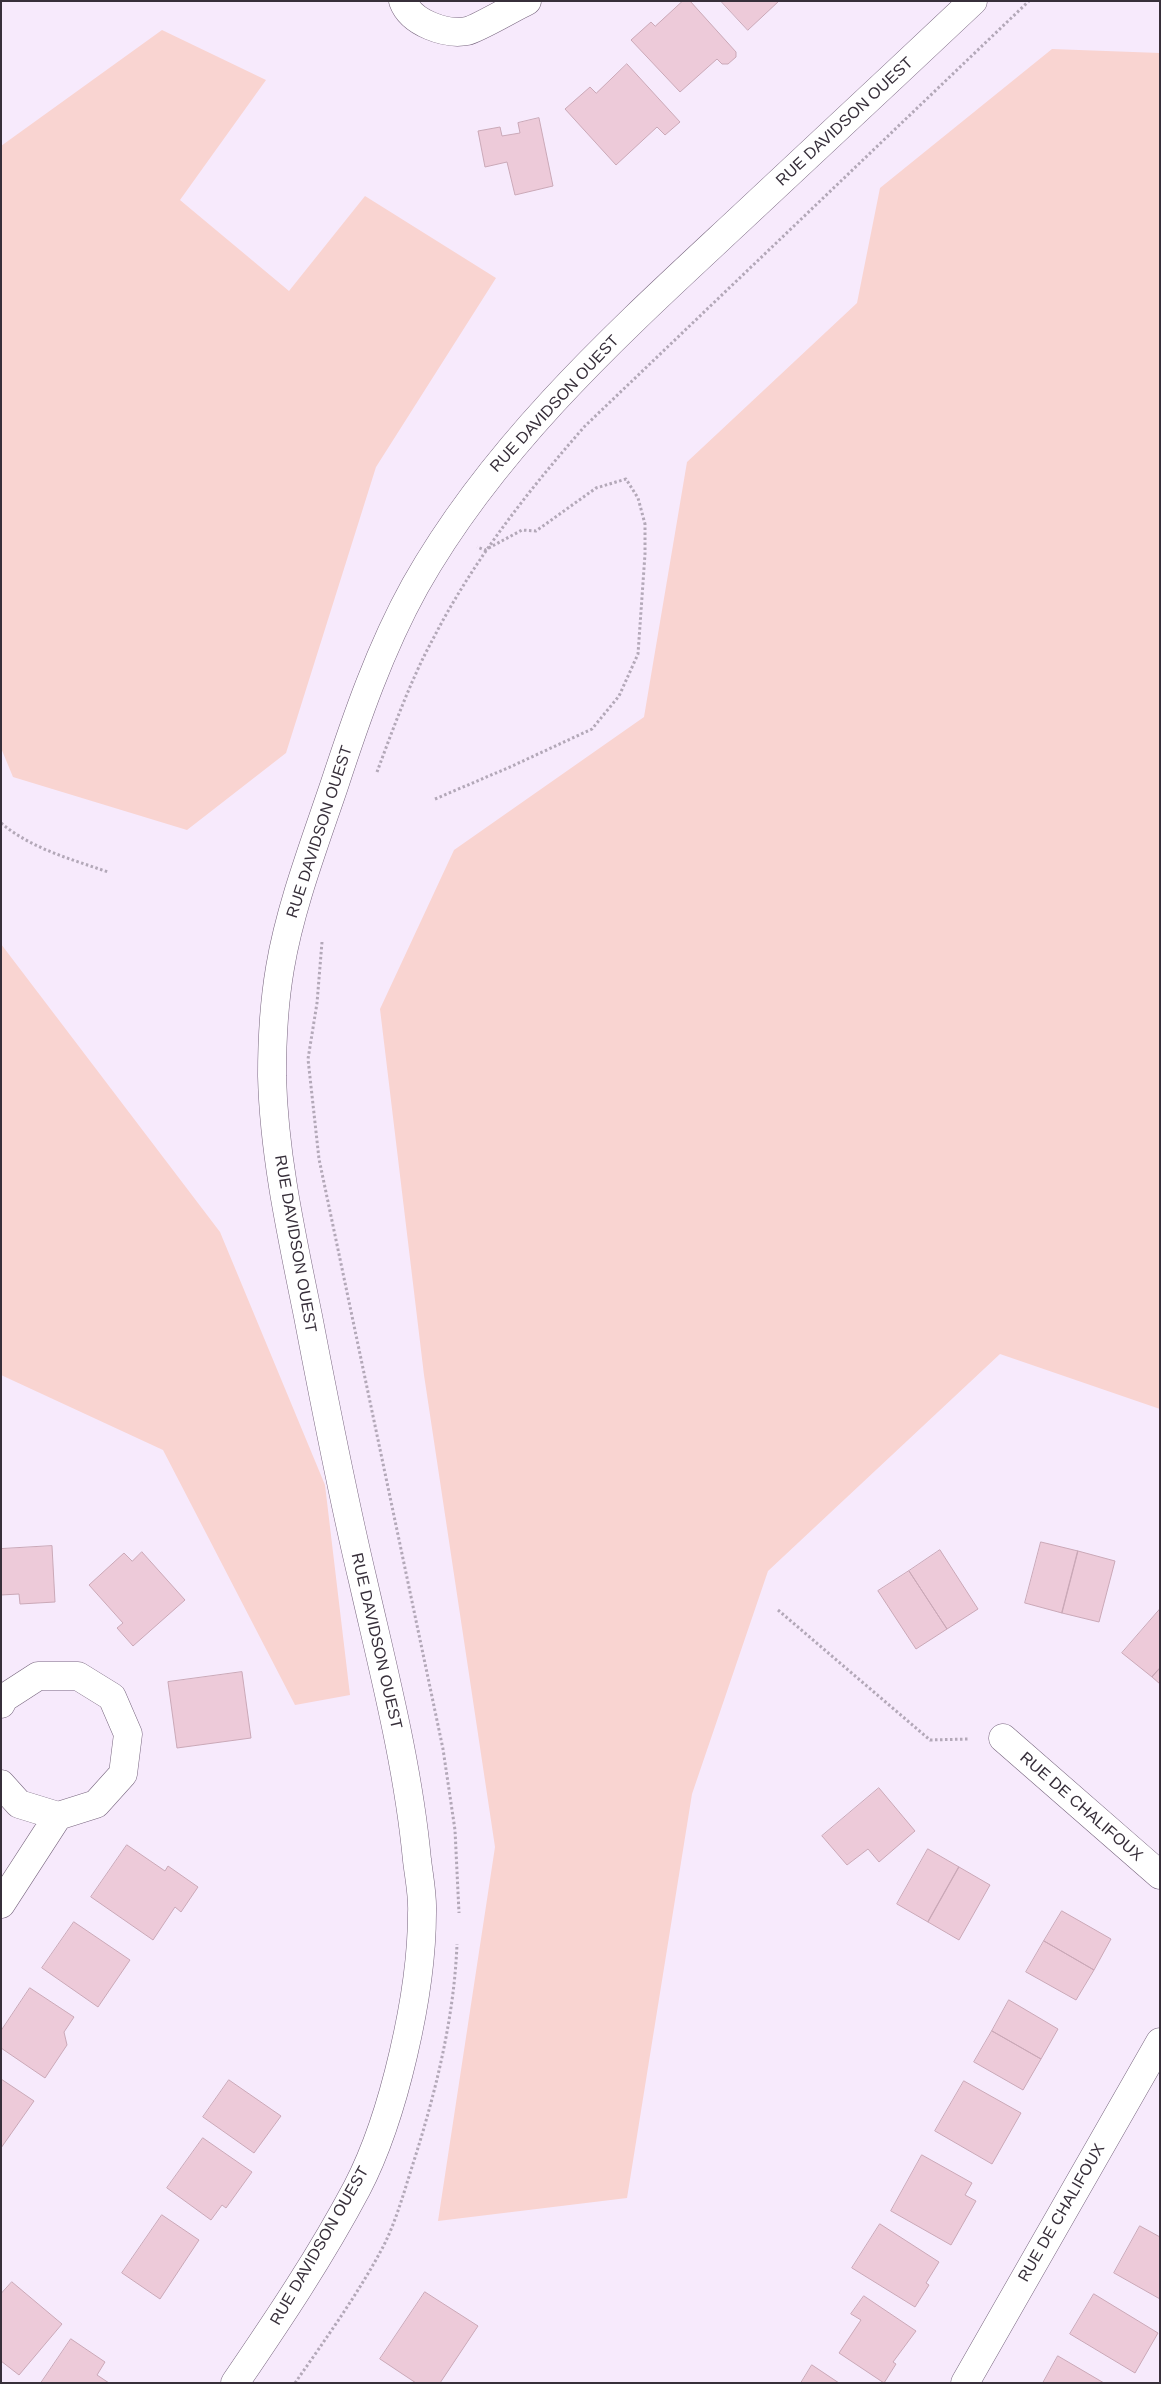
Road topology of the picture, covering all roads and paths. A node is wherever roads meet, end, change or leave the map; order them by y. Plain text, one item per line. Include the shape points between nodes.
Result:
1 (404, 1) edge
2 (527, 1) edge
3 (973, 1) edge
4 (1029, 1) edge
5 (446, 536) junction
6 (485, 550) junction
7 (374, 782) dead end
8 (435, 799) dead end
9 (1, 823) edge
10 (108, 872) dead end
11 (323, 938) dead end
12 (778, 1610) dead end
13 (1, 1704) edge
14 (1003, 1738) joint
15 (1, 1784) edge
16 (58, 1816) junction
17 (1160, 1875) edge
18 (1, 1904) edge
19 (458, 1919) dead end
20 (458, 1938) dead end
21 (1160, 2042) edge
22 (235, 2383) edge
23 (295, 2383) edge
24 (965, 2383) edge

1 - 2 street via 405,7 420,21 445,31 468,31
3 - 5 street, RUE DAVIDSON OUEST via 664,290 567,387 509,448
4 - 6 path via 585,426 533,484
5 - 6 path
5 - 22 street, RUE DAVIDSON OUEST via 414,588 382,654 347,744 280,962 273,1058 276,1134 283,1193 347,1513 401,1748 414,1831 422,1911 416,1981 403,2052 384,2125 359,2184 286,2308
6 - 7 path via 432,639
6 - 8 path via 522,530 536,531 596,488 626,479 638,498 645,524 638,654 619,696 592,729
9 - 10 path via 17,837
11 - 19 path via 308,1059 319,1159 443,1750 455,1830
12 - 14 path via 930,1740
13 - 16 street via 4,1698 38,1676 78,1676 112,1697 128,1734 123,1774 96,1804
14 - 17 street, RUE DE CHALIFOUX
15 - 16 street via 19,1804
16 - 18 street
20 - 23 path via 443,2053 428,2116 403,2195 384,2245
21 - 24 street, RUE DE CHALIFOUX

